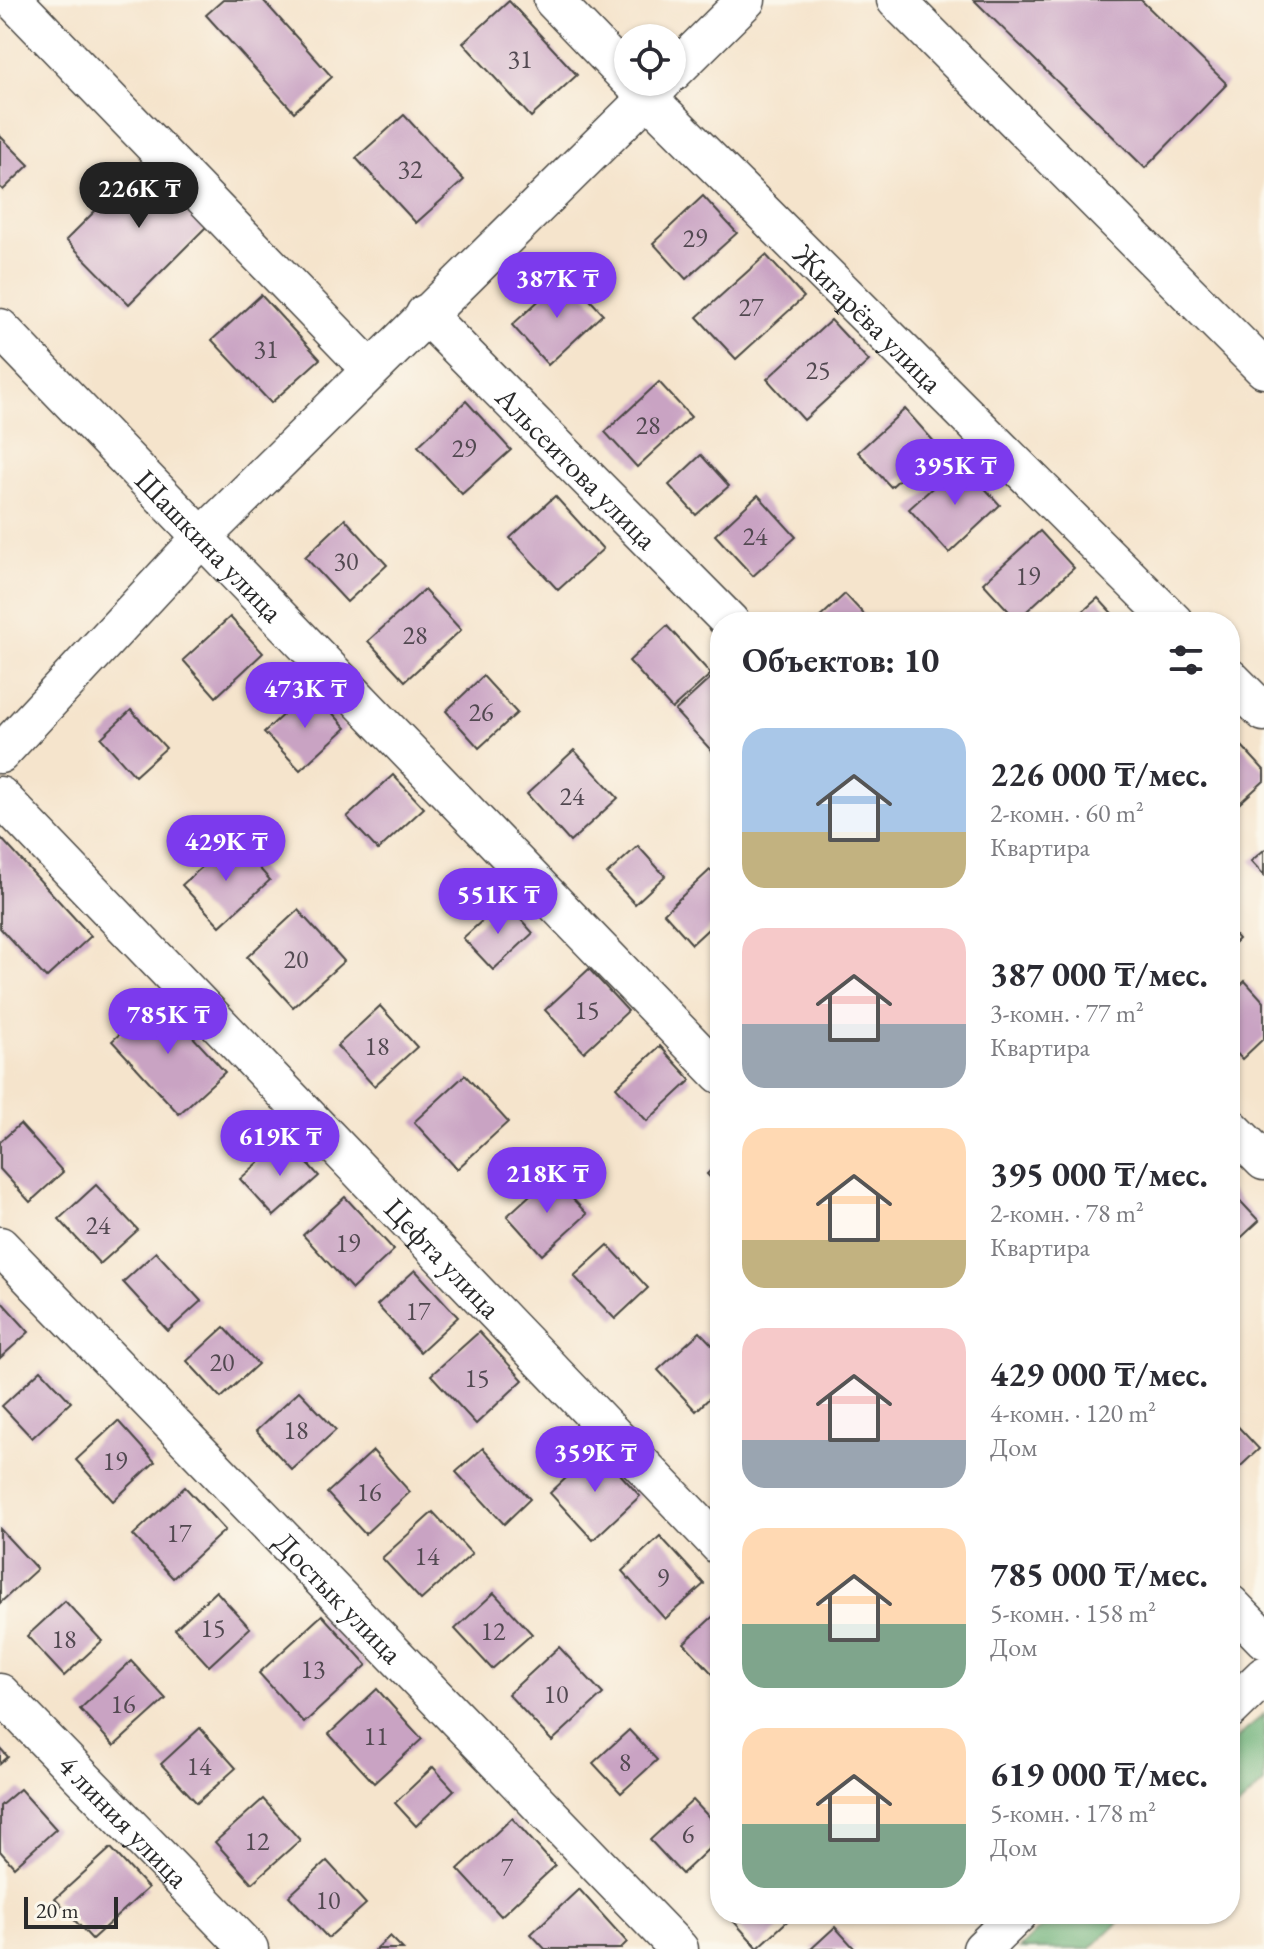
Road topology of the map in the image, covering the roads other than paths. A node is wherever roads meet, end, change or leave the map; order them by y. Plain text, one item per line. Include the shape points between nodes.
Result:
1 (13, 0) edge
2 (553, 0) edge
3 (746, 0) edge
4 (896, 0) edge
5 (686, 51) edge
6 (614, 53) edge
7 (635, 96) edge
8 (661, 96) edge
9 (425, 314) junction
10 (0, 328) edge
11 (370, 369) junction
12 (1264, 369) edge
13 (203, 536) junction
14 (720, 612) edge
15 (1164, 612) edge
16 (1240, 688) edge
17 (1264, 712) edge
18 (0, 754) edge
19 (0, 796) edge
20 (710, 1064) edge
21 (1240, 1137) edge
22 (1264, 1161) edge
23 (0, 1246) edge
24 (710, 1536) edge
25 (1240, 1614) edge
26 (1264, 1639) edge
27 (1264, 1676) edge
28 (0, 1693) edge
29 (1240, 1699) edge
30 (1008, 1924) edge
31 (249, 1949) edge
32 (679, 1949) edge
33 (982, 1949) edge

1 - 11 street
2 - 6 street, Жигарёва улица
3 - 5 street
4 - 12 street
7 - 9 street
8 - 15 street, Жигарёва улица
9 - 11 street
9 - 14 street, Альсеитова улица
10 - 13 street, Шашкина улица
11 - 13 street
13 - 18 street
13 - 20 street, Шашкина улица
16 - 17 street
19 - 24 street, Цефта улица
21 - 22 street
23 - 32 street, Достык улица
25 - 26 street
27 - 29 street
28 - 31 street, 4 линия улица
30 - 33 street

